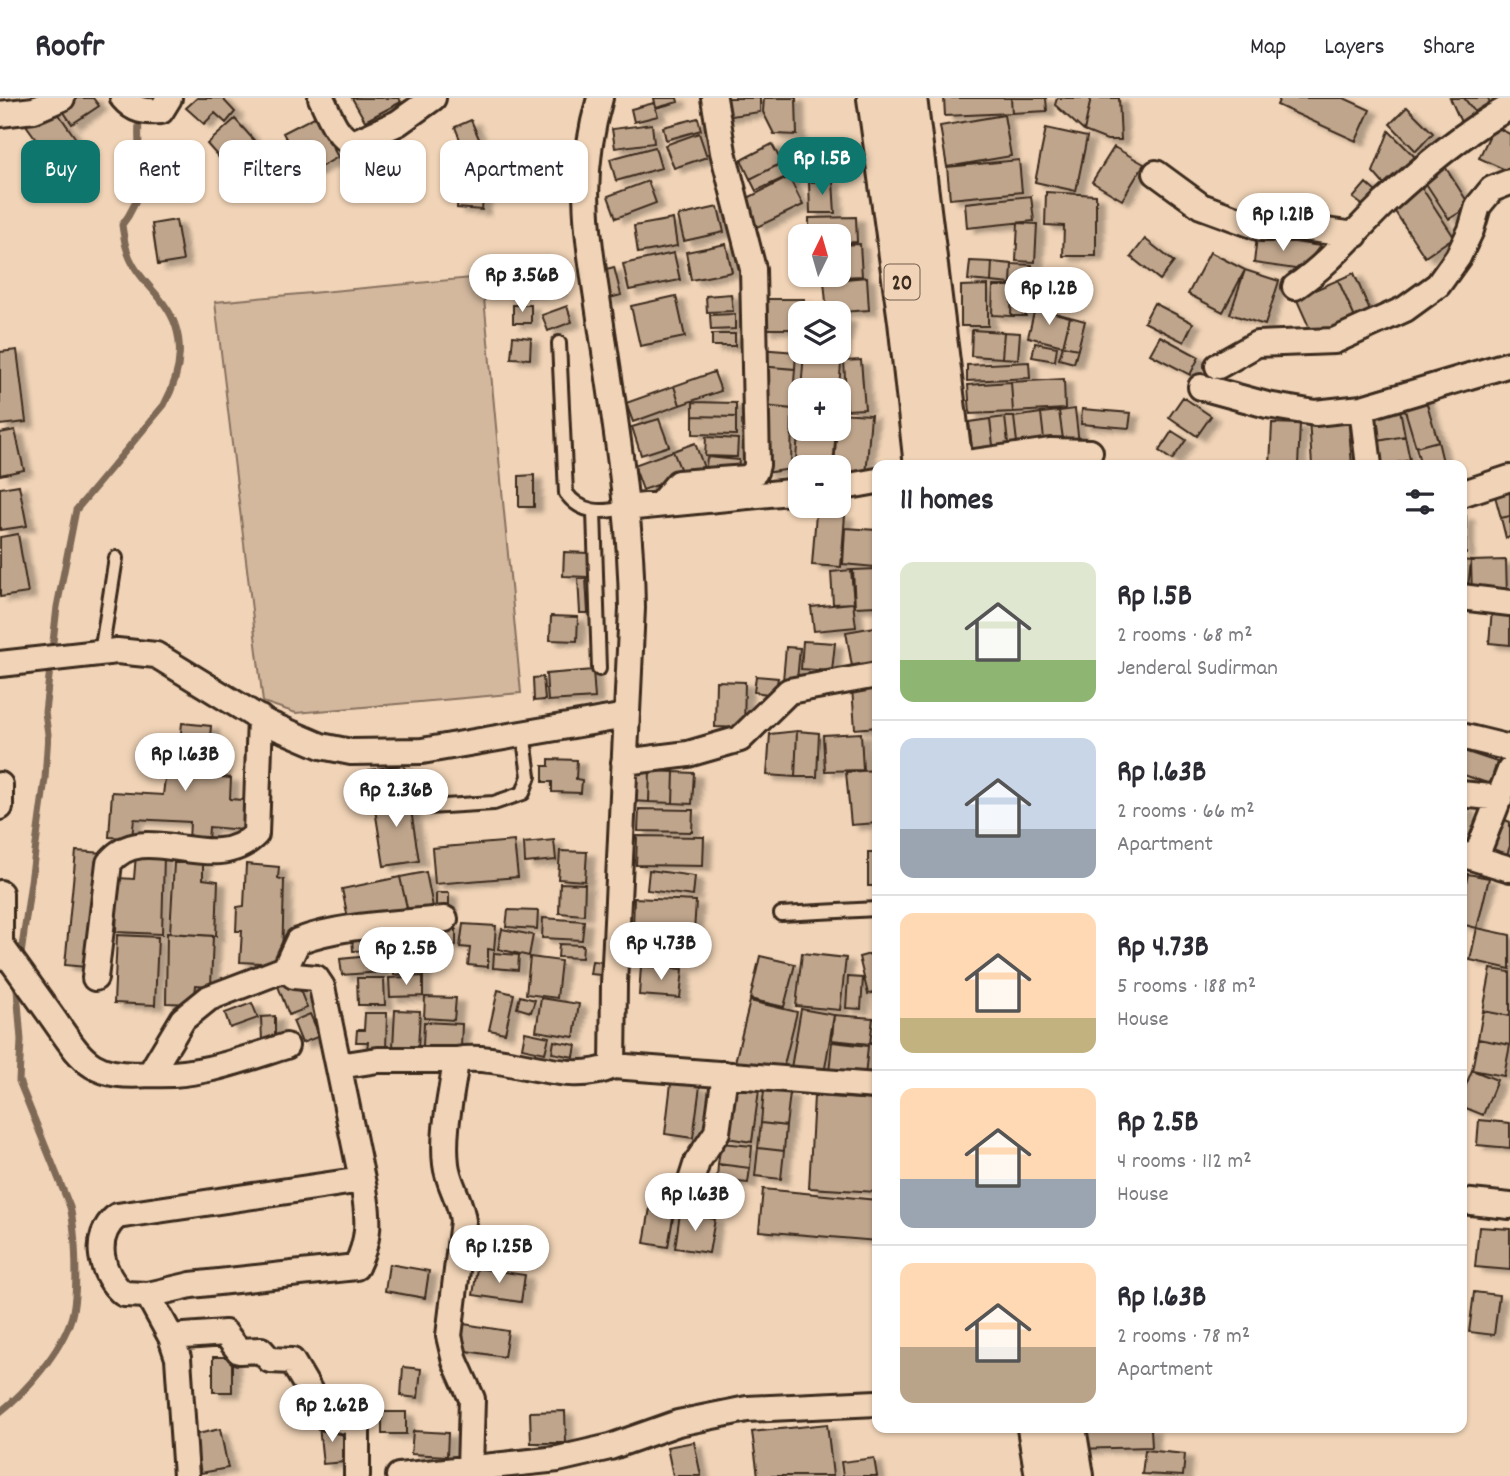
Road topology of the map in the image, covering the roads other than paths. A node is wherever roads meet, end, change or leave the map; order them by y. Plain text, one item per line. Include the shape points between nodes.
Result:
1 (62, 98) edge
2 (169, 98) edge
3 (321, 98) edge
4 (433, 98) edge
5 (714, 98) edge
6 (877, 98) edge
7 (907, 98) edge
8 (598, 99) edge
9 (134, 106) edge
10 (1510, 107) edge
11 (0, 114) edge
12 (1156, 173) dead end
13 (1510, 182) edge
14 (1355, 235) junction
15 (1295, 288) dead end
16 (559, 343) dead end
17 (1510, 364) edge
18 (1218, 366) dead end
19 (1201, 387) dead end
20 (1362, 408) junction
21 (1090, 452) dead end
22 (923, 460) edge
23 (952, 460) edge
24 (988, 460) edge
25 (1368, 460) edge
26 (1510, 478) edge
27 (872, 482) edge
28 (851, 486) edge
29 (788, 492) edge
30 (1467, 492) edge
31 (660, 505) junction
32 (625, 508) junction
33 (594, 511) junction
34 (116, 558) dead end
35 (1467, 598) edge
36 (1510, 603) edge
37 (101, 653) junction
38 (0, 664) edge
39 (599, 669) dead end
40 (872, 676) edge
41 (626, 716) junction
42 (260, 718) junction
43 (523, 732) junction
44 (1467, 737) edge
45 (1510, 748) edge
46 (624, 762) junction
47 (1510, 770) edge
48 (0, 785) edge
49 (1467, 795) edge
50 (1500, 798) junction
51 (0, 807) edge
52 (428, 807) dead end
53 (1469, 856) edge
54 (1510, 869) edge
55 (0, 893) edge
56 (872, 909) edge
57 (781, 914) dead end
58 (444, 919) dead end
59 (1, 952) edge
60 (285, 969) junction
61 (95, 978) dead end
62 (286, 1046) dead end
63 (456, 1060) junction
64 (339, 1066) junction
65 (613, 1066) junction
66 (150, 1074) junction
67 (725, 1074) junction
68 (872, 1086) edge
69 (362, 1180) junction
70 (690, 1184) dead end
71 (1467, 1202) edge
72 (1510, 1206) edge
73 (148, 1295) junction
74 (171, 1337) junction
75 (872, 1403) edge
76 (1038, 1433) edge
77 (1067, 1433) edge
78 (470, 1468) junction
79 (405, 1475) edge
80 (186, 1476) edge
81 (357, 1476) edge
82 (1045, 1476) edge
83 (1074, 1476) edge

1 - 11 street via 34,110
2 - 9 street via 161,111
3 - 4 street via 338,131 353,144 398,124
5 - 31 street via 753,269 757,465 747,478 678,482
6 - 22 highway, 20
7 - 23 highway, 20
8 - 32 street via 586,156 586,228
10 - 14 street via 1420,172
12 - 14 street via 1200,206 1261,228
13 - 18 street via 1492,189 1478,206 1458,257 1438,285 1405,309 1334,341 1257,344
14 - 15 street
16 - 33 lane via 566,493 575,506
17 - 20 street
19 - 20 street via 1296,412
20 - 25 street
21 - 24 street via 1051,451
26 - 30 street
27 - 28 street
29 - 31 street
31 - 32 street
32 - 33 lane
32 - 41 street via 632,608
33 - 39 lane
34 - 37 lane
35 - 36 street
37 - 38 street
37 - 42 street via 156,655
40 - 46 street via 789,691 740,739 729,743 688,754
41 - 43 street
41 - 46 street
42 - 43 street via 321,746 351,752 422,751
42 - 61 street via 256,834 246,844 225,851 204,854 161,845 135,846 116,854 109,863
43 - 52 lane via 530,776 523,793 494,803
44 - 45 street
46 - 65 street
47 - 50 street
48 - 51 street
49 - 50 street
50 - 53 street
53 - 54 street
55 - 59 street
56 - 57 lane
58 - 60 street via 314,935 298,941
59 - 66 street via 80,1057 109,1073
60 - 64 street via 294,976 320,981
60 - 66 street via 209,998 183,1019
62 - 66 street via 200,1072
63 - 64 street via 378,1060
63 - 65 street via 587,1074
63 - 78 street via 445,1152 448,1180 463,1221 449,1336 472,1399
64 - 69 street
65 - 67 street
67 - 68 street
67 - 70 street via 716,1132 697,1162
69 - 73 street via 370,1221 367,1246 356,1267 191,1285
69 - 73 street via 117,1216 106,1225 101,1241 106,1276 124,1294
71 - 72 street
73 - 74 street
74 - 80 street via 182,1393
74 - 81 street via 225,1333 239,1351 261,1350 270,1360 292,1361 325,1417 355,1423
75 - 78 street via 747,1409 678,1423 589,1453
76 - 82 highway
77 - 83 highway
78 - 79 street

